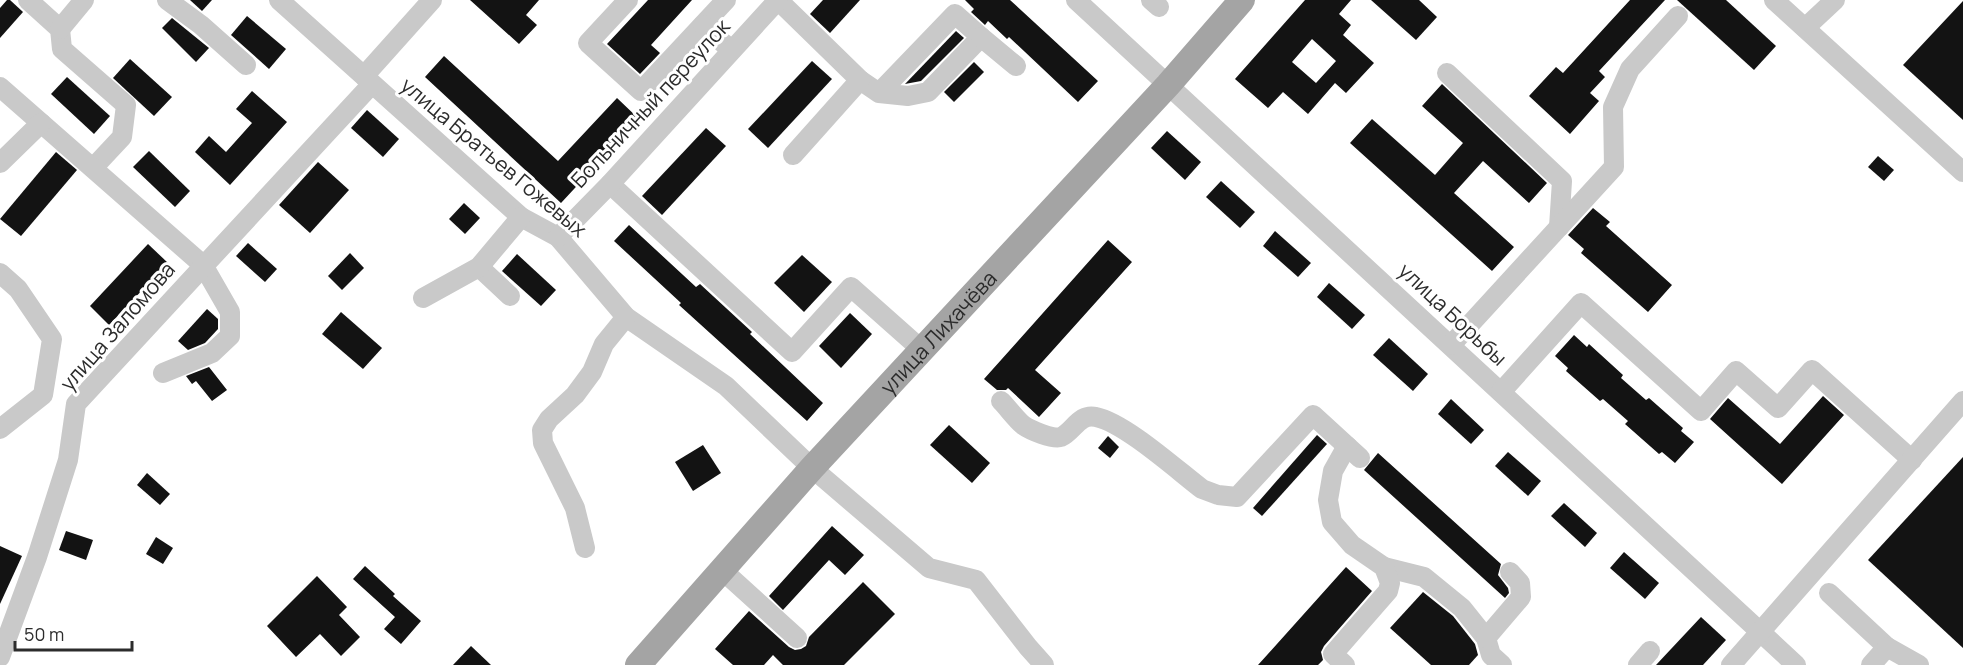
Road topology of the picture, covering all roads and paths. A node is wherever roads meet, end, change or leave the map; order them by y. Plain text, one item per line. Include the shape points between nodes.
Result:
1 (28, 0) edge
2 (84, 0) edge
3 (167, 0) edge
4 (279, 0) edge
5 (432, 0) edge
6 (628, 0) edge
7 (726, 0) edge
8 (778, 0) edge
9 (1076, 0) edge
10 (1242, 0) edge
11 (1774, 0) edge
12 (1835, 0) edge
13 (1678, 16) dead end
14 (703, 25) junction
15 (1805, 28) junction
16 (60, 29) junction
17 (981, 37) junction
18 (731, 50) junction
19 (246, 65) dead end
20 (1016, 66) dead end
21 (1447, 73) dead end
22 (368, 80) junction
23 (860, 80) junction
24 (1168, 85) junction
25 (0, 87) edge
26 (879, 93) junction
27 (41, 123) junction
28 (793, 155) dead end
29 (0, 163) edge
30 (93, 168) junction
31 (1963, 172) edge
32 (610, 184) junction
33 (521, 217) junction
34 (1559, 227) junction
35 (558, 237) junction
36 (203, 265) junction
37 (479, 267) junction
38 (0, 273) edge
39 (510, 296) dead end
40 (423, 298) dead end
41 (626, 317) junction
42 (1451, 345) junction
43 (922, 350) junction
44 (163, 373) dead end
45 (1501, 392) junction
46 (1001, 401) dead end
47 (1963, 401) edge
48 (0, 429) edge
49 (1912, 460) junction
50 (812, 468) junction
51 (585, 548) dead end
52 (1384, 567) junction
53 (722, 570) junction
54 (1510, 572) dead end
55 (1829, 593) dead end
56 (1761, 632) junction
57 (797, 638) dead end
58 (1887, 647) junction
59 (1490, 656) edge
60 (0, 657) edge
61 (638, 665) edge
62 (1044, 665) edge
63 (1345, 665) edge
64 (1731, 665) edge
65 (1796, 665) edge
66 (1871, 665) edge
67 (1919, 665) edge

1 - 16 street
2 - 16 street
3 - 19 street
4 - 22 street, улица Братьев Гожевых
5 - 22 street, улица Заломова
6 - 14 street via 588,43 641,91
7 - 14 street
8 - 18 street, Больничный переулок
8 - 23 street
9 - 24 street, улица Борьбы
10 - 24 main road, улица Лихачёва
11 - 15 street
12 - 15 street
13 - 34 street via 1630,69 1613,107 1614,167
14 - 18 street
15 - 31 street
16 - 30 street via 62,49 126,105 122,137
17 - 20 street
17 - 26 street via 928,92 908,96
17 - 26 street via 955,14
18 - 32 street, Больничный переулок
21 - 34 street via 1562,181
22 - 33 street, улица Братьев Гожевых
22 - 36 street, улица Заломова
23 - 26 street
23 - 28 street
24 - 42 street, улица Борьбы
24 - 43 main road, улица Лихачёва
25 - 27 street
27 - 29 street
27 - 30 street
30 - 36 street
32 - 35 street, Больничный переулок
32 - 43 street via 792,352 851,287
33 - 35 street, улица Братьев Гожевых
33 - 37 street
34 - 42 street
35 - 41 street, улица Братьев Гожевых
36 - 44 street via 230,312 230,336 212,353
36 - 60 street, улица Заломова via 76,404 68,460
37 - 39 street
37 - 40 street
38 - 48 street via 18,290 52,339 43,395
41 - 50 street, улица Братьев Гожевых via 726,386
41 - 51 street via 604,344 592,372 575,395 542,430 543,443 574,508
42 - 45 street, улица Борьбы
43 - 50 main road, улица Лихачёва
45 - 49 street via 1581,303 1701,411 1736,371 1778,408 1812,370
45 - 56 street, улица Борьбы
46 - 52 street via 1024,426 1053,438 1062,436 1088,416 1119,426 1202,489 1237,497 1313,415 1354,452 1334,471 1328,500 1332,522 1352,545
47 - 49 street
49 - 56 street
50 - 53 main road, улица Лихачёва
50 - 62 street, улица Братьев Гожевых via 929,568 976,580
52 - 59 street via 1424,577 1462,608
52 - 63 street via 1390,583 1388,591 1333,654
53 - 57 street
53 - 61 main road, улица Лихачёва
54 - 59 street via 1520,583 1521,597
55 - 58 street
56 - 64 street
56 - 65 street, улица Борьбы
58 - 66 street
58 - 67 street

